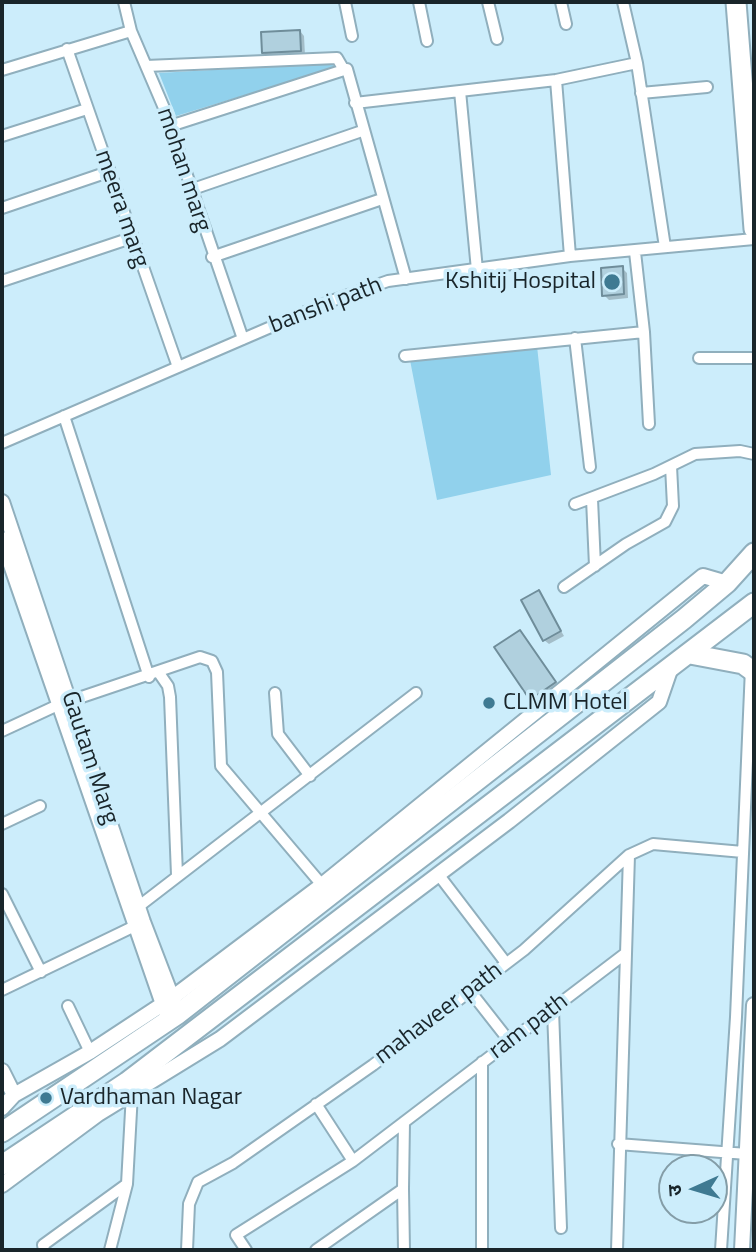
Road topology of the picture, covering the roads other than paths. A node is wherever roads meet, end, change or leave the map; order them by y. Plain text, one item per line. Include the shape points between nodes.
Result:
1 (124, 2) edge
2 (345, 2) edge
3 (419, 2) edge
4 (488, 2) edge
5 (561, 2) edge
6 (623, 2) edge
7 (736, 2) edge
8 (566, 24) dead end
9 (131, 31) junction
10 (352, 36) dead end
11 (497, 39) dead end
12 (427, 41) dead end
13 (67, 49) junction
14 (637, 63) junction
15 (146, 66) junction
16 (2, 70) edge
17 (344, 70) junction
18 (555, 80) junction
19 (707, 87) dead end
20 (460, 91) junction
21 (640, 93) junction
22 (355, 103) junction
23 (87, 109) junction
24 (170, 127) junction
25 (362, 131) junction
26 (2, 136) edge
27 (108, 172) junction
28 (190, 190) junction
29 (382, 199) junction
30 (2, 208) edge
31 (754, 229) edge
32 (131, 239) junction
33 (754, 239) edge
34 (665, 247) junction
35 (635, 252) junction
36 (570, 256) junction
37 (212, 257) junction
38 (477, 271) junction
39 (406, 279) junction
40 (2, 281) edge
41 (644, 332) junction
42 (575, 338) junction
43 (243, 339) junction
44 (405, 356) dead end
45 (699, 358) dead end
46 (754, 358) edge
47 (178, 367) junction
48 (64, 416) junction
49 (649, 424) dead end
50 (2, 443) edge
51 (754, 454) edge
52 (671, 466) junction
53 (590, 467) dead end
54 (592, 499) junction
55 (2, 502) edge
56 (575, 504) dead end
57 (2, 539) edge
58 (754, 552) edge
59 (595, 566) junction
60 (727, 583) junction
61 (564, 587) dead end
62 (754, 603) edge
63 (690, 654) junction
64 (670, 670) junction
65 (753, 670) edge
66 (154, 675) junction
67 (275, 693) dead end
68 (416, 694) dead end
69 (64, 704) junction
70 (2, 731) edge
71 (310, 776) junction
72 (40, 806) dead end
73 (263, 812) junction
74 (2, 824) edge
75 (743, 852) junction
76 (629, 855) junction
77 (439, 874) junction
78 (177, 875) junction
79 (322, 885) junction
80 (2, 894) edge
81 (136, 917) junction
82 (626, 953) junction
83 (506, 963) junction
84 (41, 972) junction
85 (2, 990) edge
86 (470, 991) junction
87 (754, 1005) edge
88 (68, 1006) dead end
89 (170, 1009) junction
90 (553, 1010) junction
91 (754, 1018) edge
92 (510, 1042) junction
93 (90, 1052) junction
94 (482, 1062) junction
95 (2, 1071) edge
96 (130, 1088) junction
97 (5, 1103) edge
98 (316, 1104) junction
99 (404, 1122) junction
100 (2, 1132) edge
101 (618, 1144) junction
102 (726, 1153) junction
103 (747, 1154) junction
104 (353, 1161) junction
105 (2, 1165) edge
106 (127, 1184) junction
107 (2, 1185) edge
108 (404, 1189) junction
109 (561, 1228) dead end
110 (44, 1250) edge
111 (110, 1250) edge
112 (187, 1250) edge
113 (246, 1250) edge
114 (316, 1250) edge
115 (404, 1250) edge
116 (482, 1250) edge
117 (617, 1250) edge
118 (721, 1250) edge
119 (743, 1250) edge

1 - 9 street, mohan marg
2 - 10 street
3 - 12 street
4 - 11 street
5 - 8 street
6 - 14 street
7 - 31 highway
9 - 13 street
9 - 15 street, mohan marg
13 - 16 street
13 - 23 street, meera marg
14 - 18 street
14 - 21 street
15 - 17 street via 337,58
15 - 24 street, mohan marg
17 - 22 street
17 - 24 street
18 - 20 street
18 - 36 street
19 - 21 street
20 - 22 street
20 - 38 street
21 - 34 street
22 - 25 street
23 - 26 street
23 - 27 street, meera marg
24 - 28 street, mohan marg
25 - 28 street
25 - 29 street
27 - 30 street
27 - 32 street, meera marg
28 - 37 street, mohan marg
29 - 37 street
29 - 39 street
32 - 40 street
32 - 47 street, meera marg
33 - 34 street, banshi path
34 - 35 street, banshi path
35 - 36 street, banshi path
35 - 41 street
36 - 38 street, banshi path
37 - 43 street, mohan marg
38 - 39 street, banshi path
39 - 43 street, banshi path via 331,301
41 - 42 street
41 - 49 street
42 - 44 street
42 - 53 street
43 - 47 street, banshi path
45 - 46 street
47 - 48 street, banshi path
48 - 50 street, banshi path
48 - 66 street
51 - 52 street via 695,454
52 - 54 street
52 - 59 street via 673,506 669,517
54 - 56 street
54 - 59 street
55 - 69 street, Gautam Marg
57 - 69 street
58 - 60 highway
59 - 61 street
60 - 79 street via 703,576
60 - 89 highway via 531,741
62 - 63 highway
63 - 64 highway
63 - 65 highway
64 - 77 street via 659,702
64 - 96 highway
65 - 75 street
66 - 69 street
66 - 73 street via 200,657 212,661 217,671 221,766
66 - 78 street via 168,686 170,697
67 - 71 street via 278,734
68 - 71 street
69 - 70 street
69 - 81 street, Gautam Marg
71 - 73 street
72 - 74 street
73 - 78 street
73 - 79 street
75 - 76 street, mahaveer path via 653,844
75 - 102 street
76 - 82 street
76 - 83 street, mahaveer path
77 - 83 street
77 - 96 street via 220,1039
78 - 81 street
79 - 89 street
80 - 84 street
81 - 84 street
81 - 89 street, Gautam Marg
82 - 90 street, ram path
82 - 101 street
83 - 86 street, mahaveer path
84 - 85 street
86 - 92 street
86 - 98 street, mahaveer path
87 - 91 street
88 - 93 street
89 - 93 street
89 - 100 highway
90 - 92 street, ram path
90 - 109 street
91 - 103 street
92 - 94 street, ram path
93 - 97 street
94 - 99 street, ram path
94 - 116 street
95 - 97 street
96 - 105 highway
96 - 106 street
96 - 107 street
98 - 104 street
98 - 112 street, mahaveer path via 198,1182 189,1204
99 - 104 street, ram path
99 - 108 street
101 - 102 street
101 - 117 street
102 - 103 street
102 - 118 street
103 - 119 street
104 - 113 street, ram path via 236,1235
106 - 110 street via 43,1245
106 - 111 street
108 - 114 street
108 - 115 street

